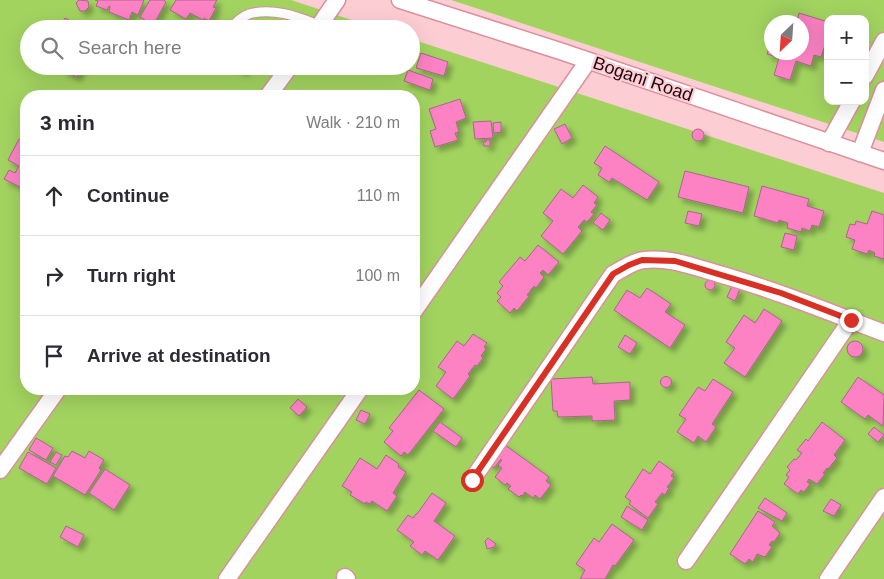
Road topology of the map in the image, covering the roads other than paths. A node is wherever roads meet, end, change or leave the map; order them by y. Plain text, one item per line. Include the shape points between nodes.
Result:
1 (337, 0) edge
2 (400, 0) edge
3 (239, 20) edge
4 (302, 20) edge
5 (323, 20) edge
6 (884, 42) edge
7 (588, 61) junction
8 (869, 69) edge
9 (283, 75) edge
10 (272, 90) edge
11 (884, 90) edge
12 (850, 105) edge
13 (830, 142) junction
14 (860, 153) junction
15 (884, 161) edge
16 (420, 302) edge
17 (851, 320) junction
18 (884, 332) edge
19 (54, 395) edge
20 (356, 395) edge
21 (0, 470) edge
22 (472, 480) dead end
23 (884, 497) edge
24 (686, 561) dead end
25 (228, 579) edge
26 (828, 579) edge

1 - 5 street
2 - 7 street, Bogani Road
3 - 4 lane via 249,14 271,12
6 - 8 street
7 - 13 street, Bogani Road
7 - 16 street
9 - 10 street
11 - 14 street
12 - 13 street
13 - 14 street, Bogani Road
14 - 15 street, Bogani Road
17 - 18 street
17 - 22 street via 781,293 675,261 642,260 629,265 613,274
17 - 24 street
19 - 21 street
20 - 25 street
23 - 26 street

